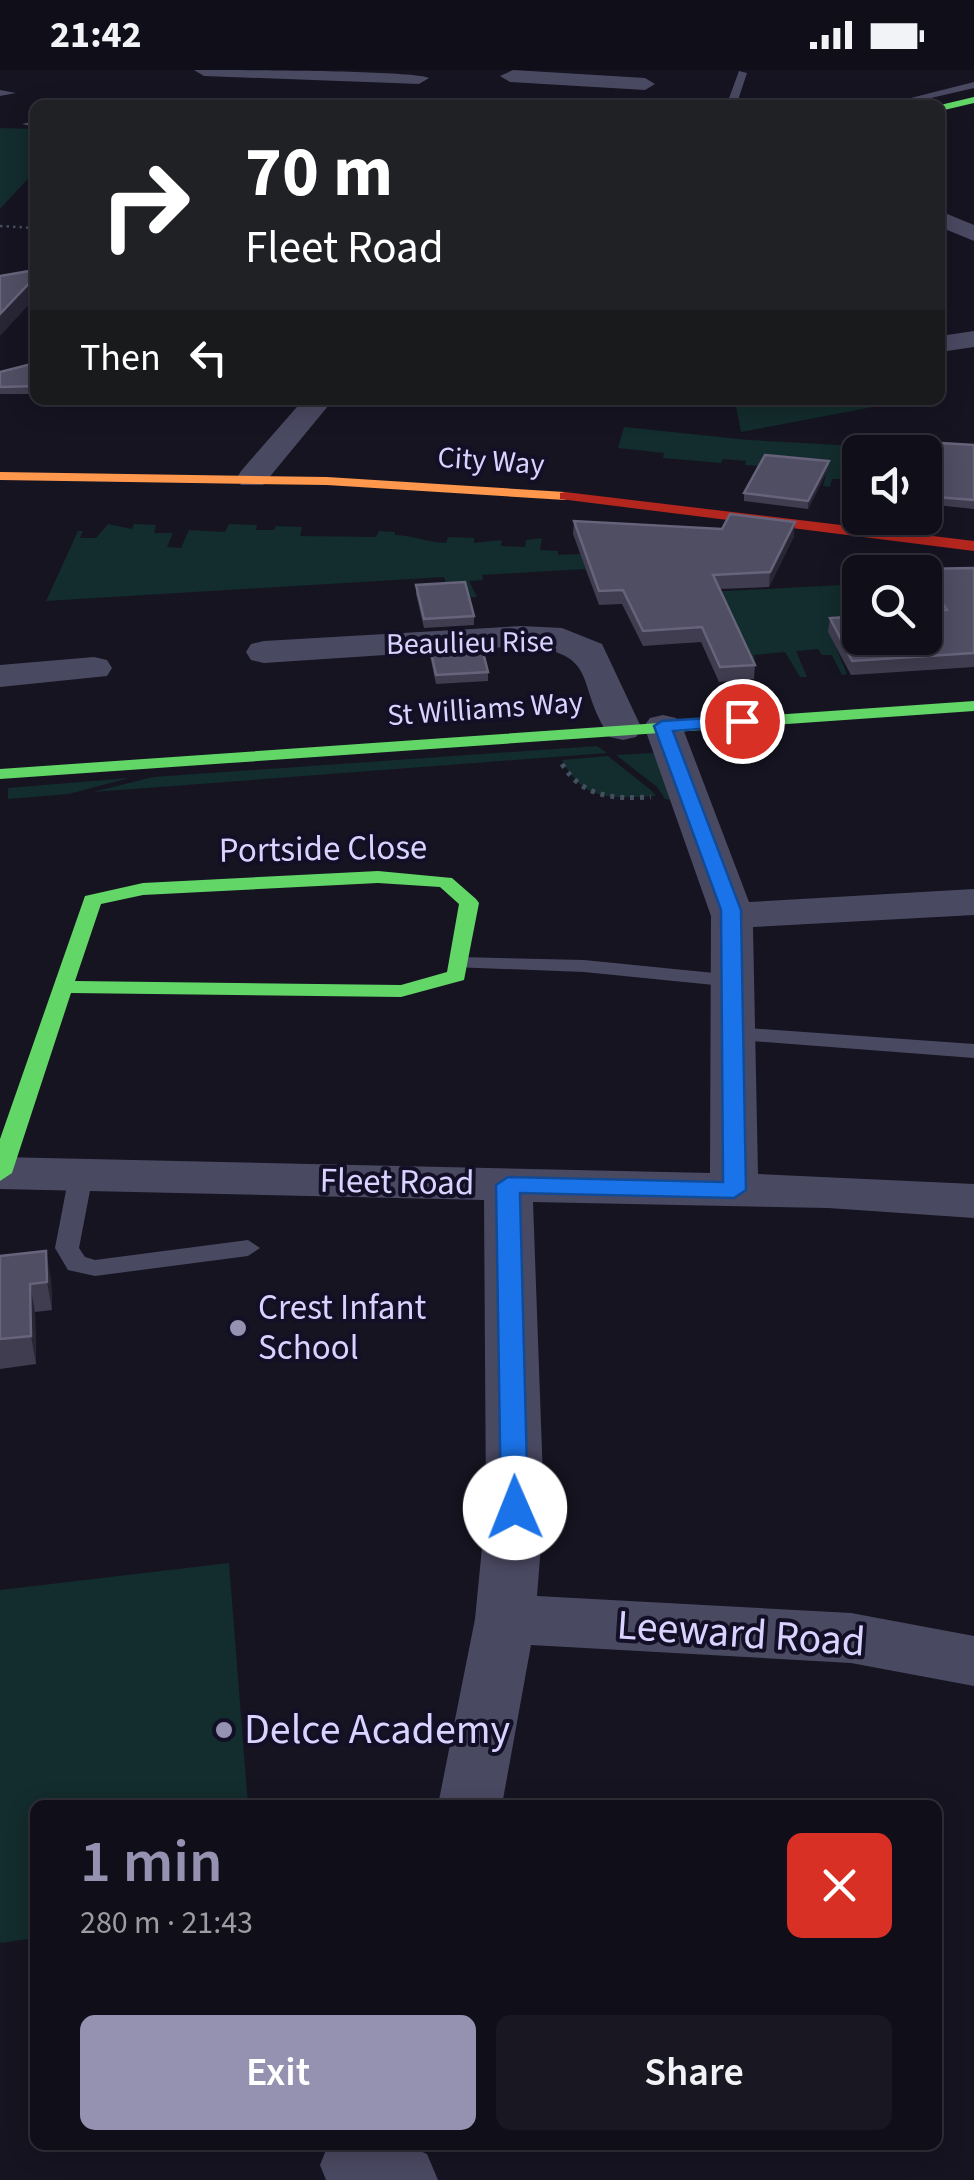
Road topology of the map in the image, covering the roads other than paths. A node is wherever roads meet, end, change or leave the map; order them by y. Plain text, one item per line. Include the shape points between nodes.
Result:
1 (204, 70) edge
2 (233, 70) edge
3 (332, 73) edge
4 (742, 73) dead end
5 (510, 76) dead end
6 (420, 78) dead end
7 (974, 85) edge
8 (650, 91) edge
9 (214, 94) dead end
10 (733, 100) edge
11 (910, 100) edge
12 (974, 100) edge
13 (945, 107) edge
14 (945, 214) edge
15 (974, 234) edge
16 (974, 338) edge
17 (945, 343) edge
18 (315, 405) edge
19 (0, 476) edge
20 (252, 478) junction
21 (974, 546) edge
22 (264, 652) dead end
23 (94, 668) dead end
24 (0, 676) edge
25 (974, 706) edge
26 (643, 728) junction
27 (0, 774) edge
28 (974, 902) edge
29 (732, 916) junction
30 (460, 963) junction
31 (734, 981) junction
32 (62, 987) junction
33 (734, 1034) junction
34 (974, 1052) edge
35 (0, 1173) edge
36 (81, 1175) junction
37 (508, 1185) junction
38 (734, 1190) junction
39 (974, 1201) edge
40 (248, 1248) dead end
41 (505, 1619) junction
42 (974, 1661) edge
43 (471, 1800) edge

1 - 2 street
2 - 3 street
2 - 9 street
3 - 6 street
4 - 10 lane
5 - 8 street
7 - 11 lane
12 - 13 street
14 - 15 street
16 - 17 street
18 - 20 street
19 - 20 street, City Way
20 - 21 street, City Way via 602,500
22 - 26 street, Beaulieu Rise via 562,639 589,652
23 - 24 street
25 - 26 street, St Williams Way
26 - 27 street, St Williams Way
26 - 29 street, Beaulieu Rise via 715,862
28 - 29 street
29 - 31 street, Beaulieu Rise
30 - 31 lane via 584,966
30 - 32 street via 457,976 401,991
30 - 32 street, Portside Close via 469,903 444,882 378,876 163,888 92,900
31 - 33 street, Beaulieu Rise
32 - 35 street, Portside Close
33 - 34 lane
33 - 38 street, Beaulieu Rise
35 - 36 street, Fleet Road
36 - 37 street, Fleet Road
36 - 40 lane via 67,1248 77,1264 96,1268
37 - 38 street, Fleet Road
37 - 41 street via 515,1508
38 - 39 street, Fleet Road
41 - 42 street, Leeward Road via 850,1638
41 - 43 street

